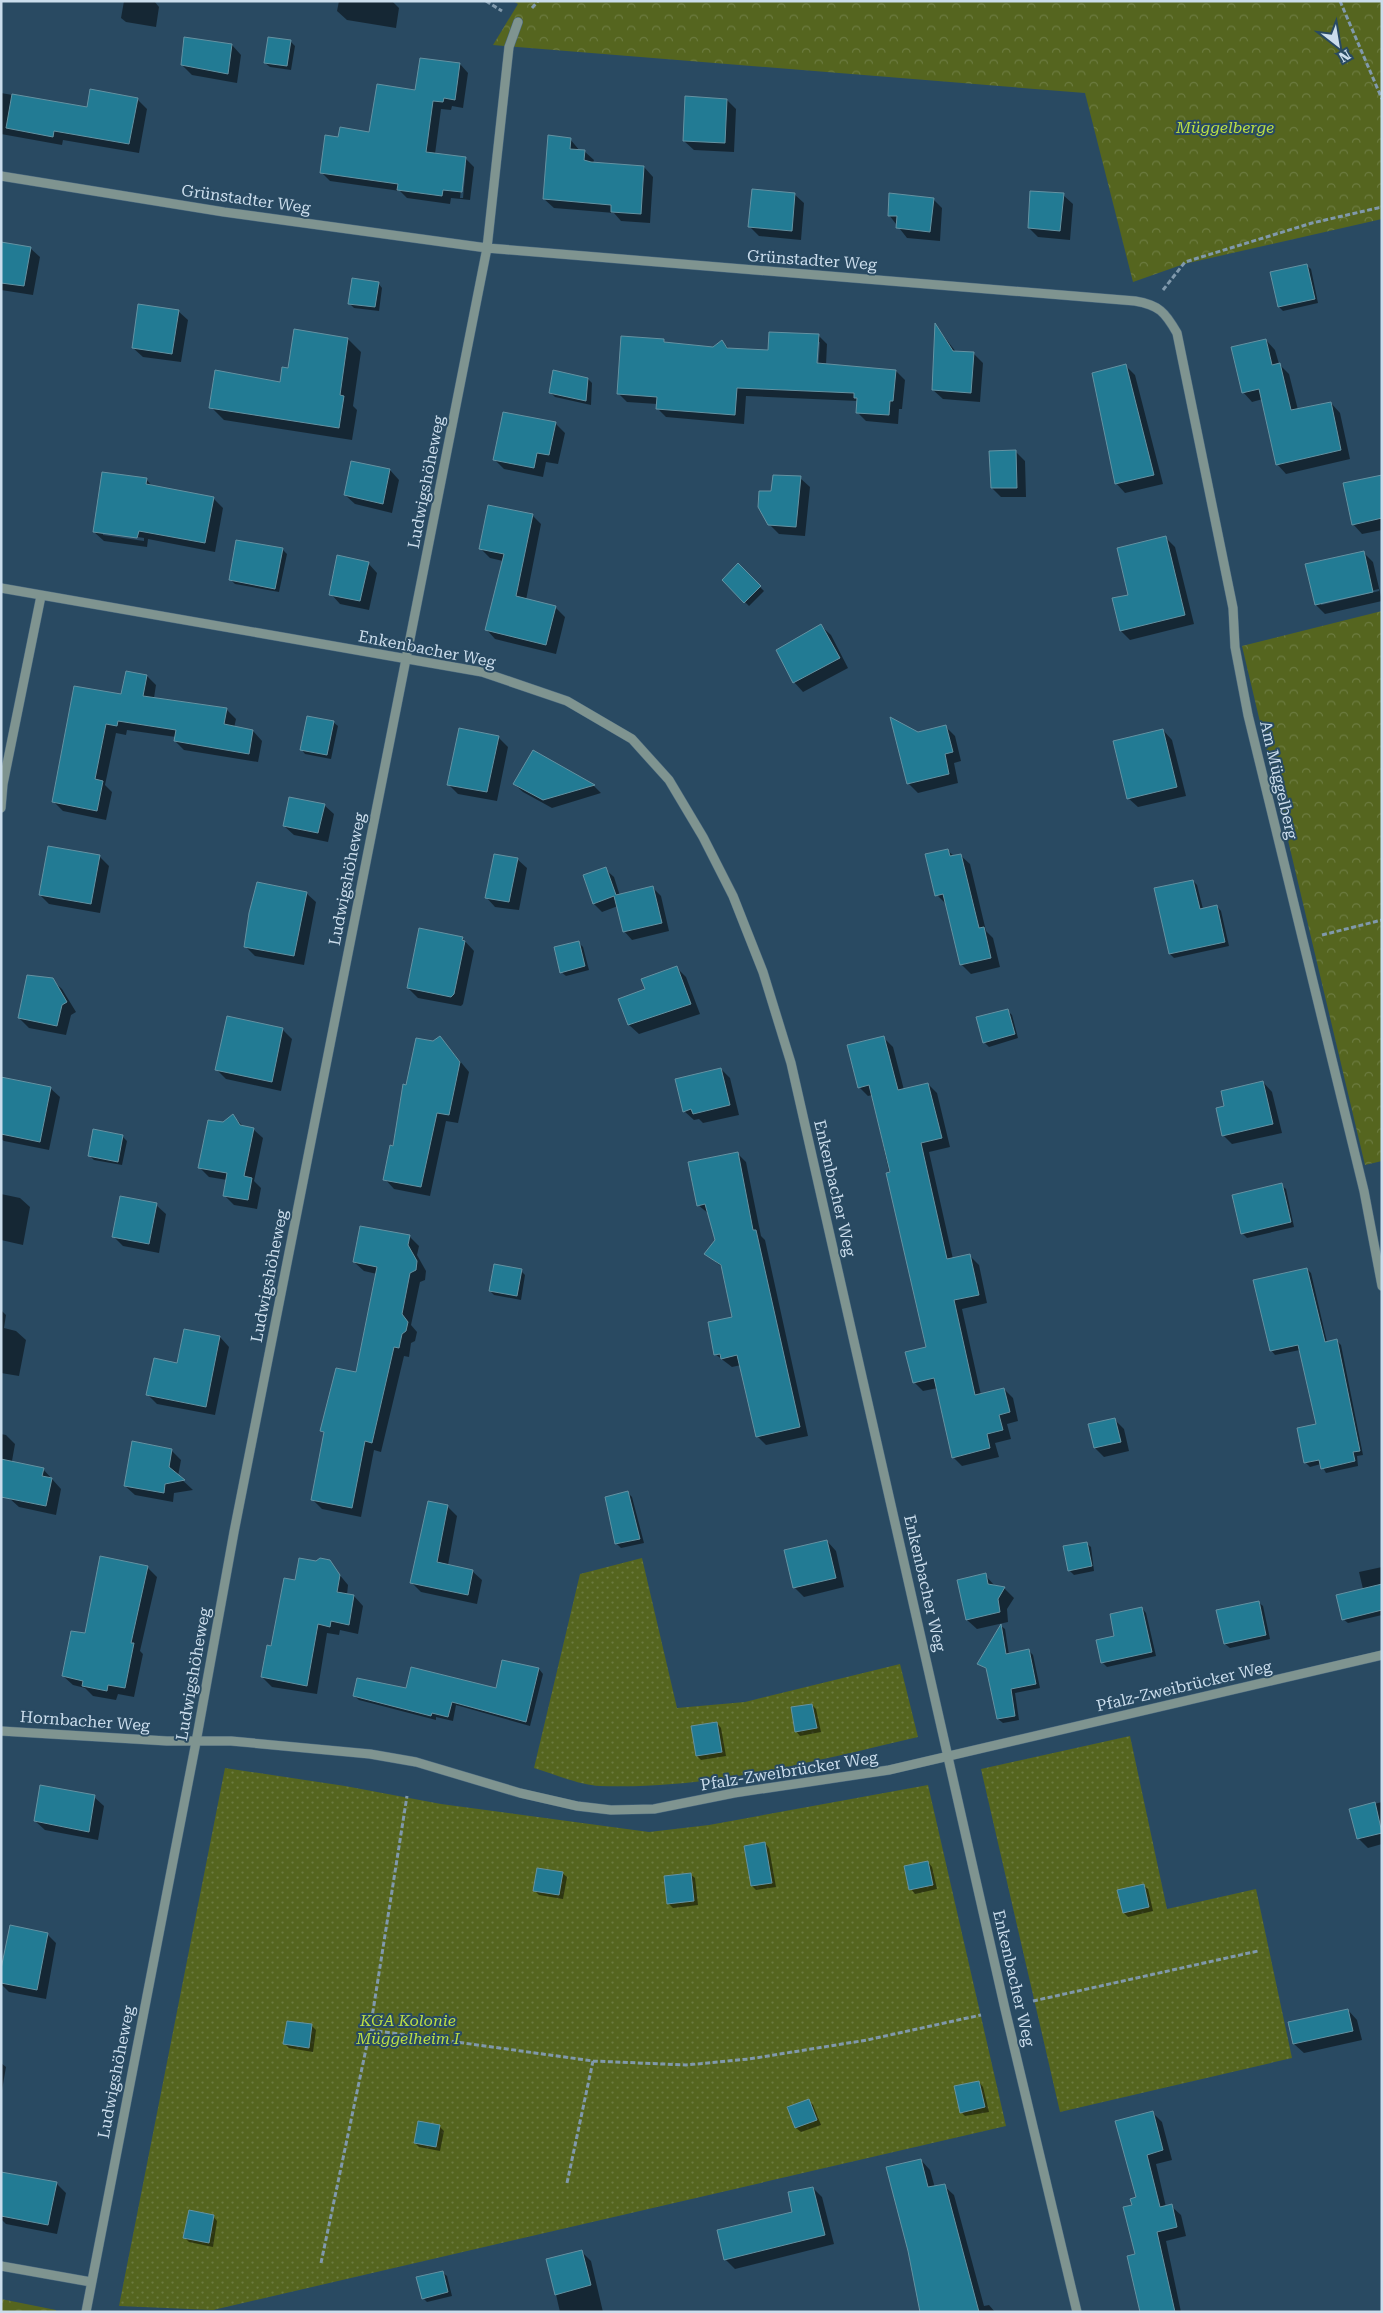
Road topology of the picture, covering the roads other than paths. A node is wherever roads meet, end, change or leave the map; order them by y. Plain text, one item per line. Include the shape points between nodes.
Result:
1 (518, 22) dead end
2 (1, 176) edge
3 (488, 248) junction
4 (1152, 304) joint
5 (1, 588) edge
6 (41, 596) junction
7 (406, 659) junction
8 (1, 808) edge
9 (1382, 1286) edge
10 (1382, 1655) edge
11 (1, 1731) edge
12 (196, 1742) junction
13 (949, 1755) junction
14 (1, 2266) edge
15 (91, 2282) junction
16 (86, 2312) edge
17 (1077, 2312) edge

1 - 3 street via 509,47
2 - 3 street, Grünstadter Weg via 233,213
3 - 4 street, Grünstadter Weg
3 - 7 street, Ludwigshöheweg
4 - 9 street, Am Müggelberg via 1164,313 1177,333 1233,608 1235,647 1248,715 1364,1191
5 - 6 street, Enkenbacher Weg
6 - 7 street, Enkenbacher Weg
6 - 8 street
7 - 12 street, Ludwigshöheweg via 236,1522
7 - 13 street, Enkenbacher Weg via 482,672 567,701 632,739 669,780 733,896 763,972 791,1063
10 - 13 street, Pfalz-Zweibrücker Weg
11 - 12 street, Hornbacher Weg
12 - 13 street, Pfalz-Zweibrücker Weg via 231,1741 370,1754 416,1762 567,1804 612,1810 654,1809 734,1793 889,1770
12 - 15 street, Ludwigshöheweg
13 - 17 street, Enkenbacher Weg via 1006,2016
14 - 15 street
15 - 16 street, Ludwigshöheweg

